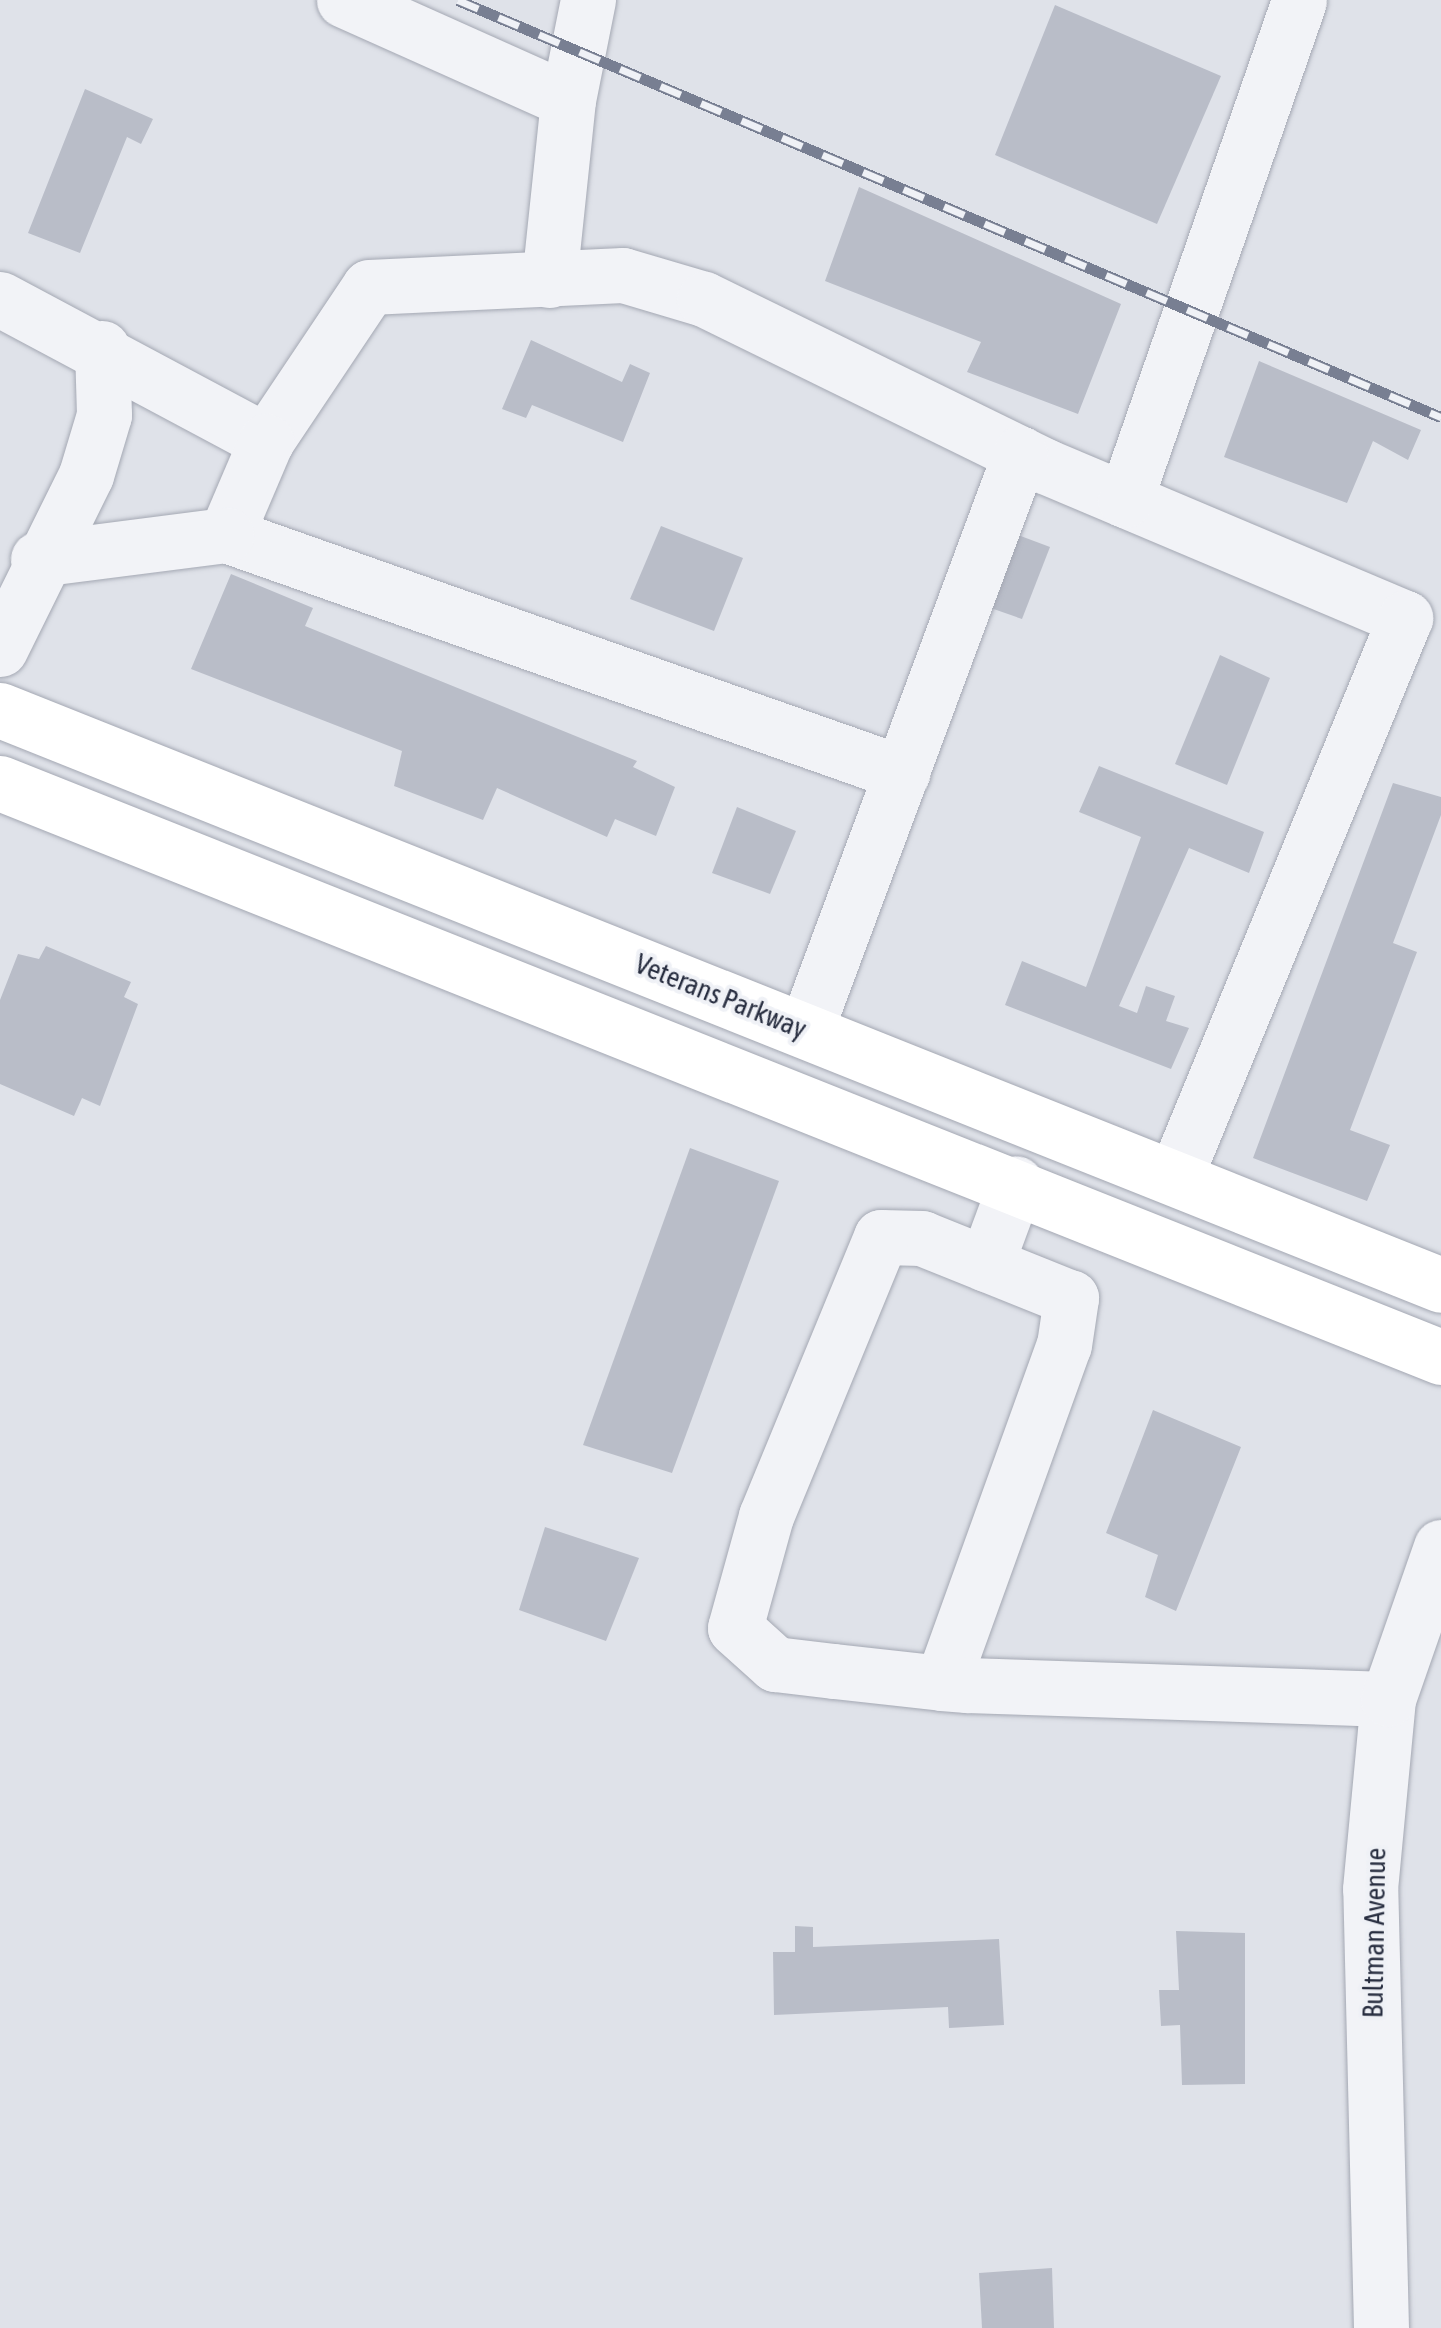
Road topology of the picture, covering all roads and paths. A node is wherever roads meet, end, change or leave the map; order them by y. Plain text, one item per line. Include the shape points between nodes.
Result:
1 (344, 0) edge
2 (588, 0) edge
3 (1300, 1) edge
4 (568, 100) junction
5 (549, 280) junction
6 (0, 299) edge
7 (102, 348) junction
8 (266, 441) junction
9 (1020, 454) junction
10 (1125, 500) junction
11 (226, 536) junction
12 (38, 560) junction
13 (1423, 620) edge
14 (0, 649) edge
15 (0, 710) edge
16 (902, 773) junction
17 (0, 784) edge
18 (806, 1030) junction
19 (1175, 1177) junction
20 (1016, 1183) junction
21 (986, 1264) junction
22 (1441, 1285) edge
23 (1441, 1357) edge
24 (1441, 1547) edge
25 (942, 1683) junction
26 (1388, 1699) junction
27 (1381, 2328) edge

1 - 4 street
2 - 4 street
3 - 10 street
4 - 5 street
5 - 8 street via 369,287
5 - 9 street via 623,275 704,299
6 - 7 street
7 - 8 street
7 - 12 street via 104,415 86,474
8 - 11 street
9 - 10 street
9 - 16 street
10 - 13 street
11 - 12 street
11 - 16 street
12 - 14 street
13 - 19 street
15 - 18 main road, Veterans Parkway
16 - 18 street
17 - 20 main road
18 - 19 main road, Veterans Parkway
19 - 22 main road, Veterans Parkway
20 - 21 street
20 - 23 main road
21 - 25 street via 1071,1298 1064,1346
21 - 25 street via 922,1238 881,1237 766,1516 736,1628 775,1664
24 - 26 street, Bultman Avenue
25 - 26 street
26 - 27 street, Bultman Avenue via 1370,1890

